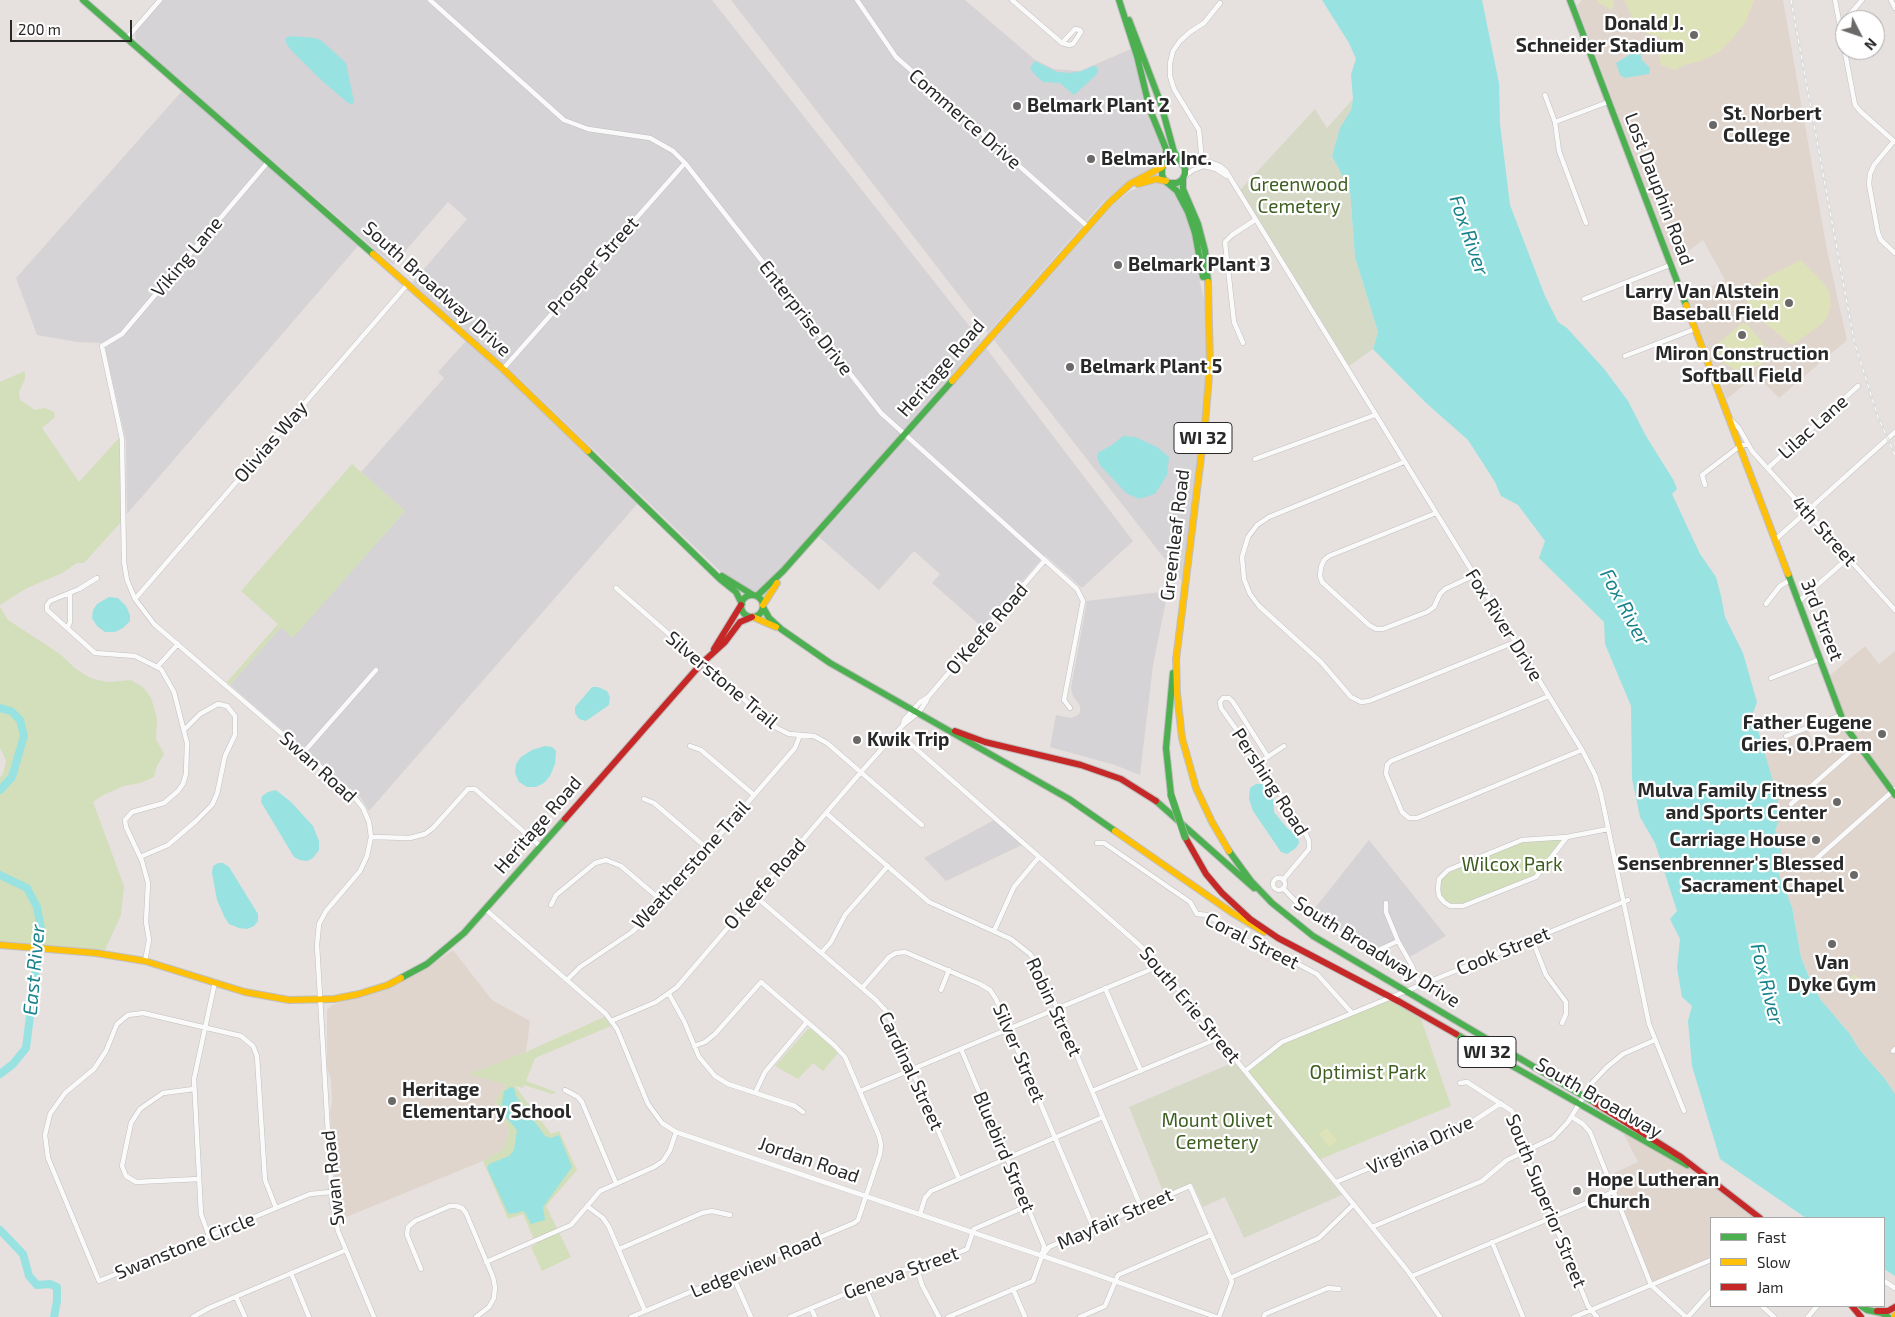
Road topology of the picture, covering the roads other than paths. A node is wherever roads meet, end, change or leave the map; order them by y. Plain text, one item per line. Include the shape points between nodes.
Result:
1 (83, 0) edge
2 (160, 0) edge
3 (430, 0) edge
4 (857, 0) edge
5 (1012, 0) edge
6 (1023, 0) edge
7 (1570, 0) edge
8 (1862, 0) edge
9 (1891, 0) edge
10 (1120, 2) edge
11 (1220, 3) dead end
12 (1018, 6) junction
13 (1895, 8) edge
14 (1854, 10) edge
15 (127, 38) junction
16 (1062, 44) dead end
17 (1847, 60) edge
18 (1545, 95) dead end
19 (1608, 102) junction
20 (1555, 122) junction
21 (1895, 141) edge
22 (268, 162) junction
23 (1180, 162) junction
24 (1202, 162) junction
25 (685, 163) junction
26 (1164, 165) junction
27 (1184, 177) junction
28 (1230, 178) junction
29 (1168, 182) junction
30 (1125, 189) junction
31 (1255, 220) junction
32 (1586, 223) dead end
33 (1087, 226) junction
34 (1895, 253) edge
35 (1670, 266) junction
36 (407, 285) junction
37 (1207, 297) junction
38 (1584, 299) dead end
39 (1695, 329) junction
40 (1243, 343) dead end
41 (102, 346) joint
42 (1625, 356) dead end
43 (503, 369) junction
44 (1858, 386) dead end
45 (1375, 415) junction
46 (1729, 419) junction
47 (1895, 432) edge
48 (903, 435) junction
49 (1748, 444) junction
50 (1740, 446) junction
51 (1752, 451) junction
52 (1255, 459) dead end
53 (1404, 462) junction
54 (1768, 468) junction
55 (1705, 485) dead end
56 (1807, 512) junction
57 (1436, 513) junction
58 (1775, 540) junction
59 (1848, 558) junction
60 (1045, 560) junction
61 (783, 571) junction
62 (716, 574) junction
63 (1474, 576) junction
64 (96, 578) dead end
65 (1790, 580) junction
66 (616, 588) dead end
67 (70, 592) junction
68 (755, 595) junction
69 (135, 599) junction
70 (1798, 602) junction
71 (742, 604) junction
72 (1766, 604) dead end
73 (763, 606) junction
74 (1895, 610) edge
75 (752, 616) junction
76 (68, 627) junction
77 (782, 629) junction
78 (1515, 642) junction
79 (178, 644) junction
80 (712, 653) junction
81 (1176, 658) junction
82 (1820, 660) junction
83 (701, 664) junction
84 (158, 666) junction
85 (376, 670) dead end
86 (1771, 678) dead end
87 (1549, 696) junction
88 (1070, 708) dead end
89 (915, 711) junction
90 (1841, 715) junction
91 (903, 725) joint
92 (944, 727) junction
93 (184, 730) junction
94 (897, 732) junction
95 (800, 735) junction
96 (1786, 736) dead end
97 (1858, 745) junction
98 (690, 746) dead end
99 (1284, 746) dead end
100 (1582, 750) junction
101 (303, 753) junction
102 (1268, 757) junction
103 (1260, 762) junction
104 (861, 772) junction
105 (1894, 792) edge
106 (754, 795) junction
107 (644, 799) dead end
108 (1791, 804) dead end
109 (826, 813) junction
110 (922, 825) dead end
111 (1608, 829) junction
112 (371, 837) junction
113 (1567, 838) junction
114 (1097, 843) dead end
115 (540, 846) junction
116 (708, 849) junction
117 (140, 857) junction
118 (1039, 857) junction
119 (1815, 863) dead end
120 (888, 866) junction
121 (1283, 880) junction
122 (1283, 888) junction
123 (755, 896) junction
124 (662, 901) junction
125 (1626, 901) junction
126 (1272, 903) junction
127 (1386, 903) dead end
128 (551, 905) dead end
129 (485, 909) junction
130 (994, 931) junction
131 (1278, 938) junction
132 (1532, 939) junction
133 (1398, 942) junction
134 (0, 945) edge
135 (822, 953) junction
136 (145, 961) junction
137 (1159, 966) junction
138 (949, 970) junction
139 (567, 980) junction
140 (215, 982) junction
141 (1420, 985) junction
142 (862, 988) junction
143 (1106, 988) junction
144 (941, 990) dead end
145 (1406, 991) junction
146 (669, 994) junction
147 (1390, 997) junction
148 (320, 1000) junction
149 (1057, 1009) junction
150 (1352, 1013) junction
151 (611, 1021) junction
152 (807, 1022) junction
153 (1562, 1023) dead end
154 (205, 1027) junction
155 (1009, 1029) junction
156 (1219, 1038) junction
157 (1656, 1040) junction
158 (694, 1046) junction
159 (961, 1049) junction
160 (912, 1069) junction
161 (1245, 1070) junction
162 (1141, 1071) junction
163 (1460, 1083) dead end
164 (194, 1089) junction
165 (565, 1090) dead end
166 (860, 1091) junction
167 (1092, 1091) junction
168 (755, 1093) junction
169 (1584, 1097) junction
170 (1502, 1103) junction
171 (1580, 1105) junction
172 (1684, 1111) dead end
173 (803, 1112) dead end
174 (1103, 1117) junction
175 (1572, 1117) junction
176 (676, 1132) junction
177 (1055, 1138) junction
178 (1529, 1150) junction
179 (1007, 1158) junction
180 (1695, 1168) junction
181 (199, 1179) junction
182 (959, 1179) junction
183 (1336, 1182) junction
184 (616, 1183) junction
185 (331, 1192) junction
186 (1613, 1192) junction
187 (866, 1196) junction
188 (1354, 1204) junction
189 (587, 1206) junction
190 (1027, 1206) junction
191 (1141, 1207) junction
192 (276, 1208) junction
193 (920, 1214) junction
194 (730, 1215) dead end
195 (1552, 1217) junction
196 (1759, 1217) edge
197 (1093, 1227) junction
198 (1372, 1227) junction
199 (972, 1232) junction
200 (1211, 1235) junction
201 (209, 1236) junction
202 (1492, 1242) junction
203 (619, 1249) junction
204 (346, 1250) junction
205 (1042, 1256) junction
206 (1710, 1260) edge
207 (486, 1262) junction
208 (916, 1266) junction
209 (421, 1269) dead end
210 (291, 1274) junction
211 (732, 1274) junction
212 (1412, 1276) junction
213 (1230, 1278) junction
214 (1114, 1281) junction
215 (864, 1285) junction
216 (1651, 1285) junction
217 (1014, 1289) junction
218 (1339, 1289) dead end
219 (1710, 1292) edge
220 (236, 1297) junction
221 (1763, 1307) edge
222 (1817, 1307) edge
223 (1853, 1307) edge
224 (1863, 1307) edge
225 (1895, 1307) edge
226 (811, 1308) junction
227 (1591, 1310) junction
228 (645, 1311) junction
229 (1200, 1312) junction
230 (1875, 1312) junction
231 (1438, 1316) edge
232 (192, 1317) edge
233 (245, 1317) edge
234 (309, 1317) edge
235 (374, 1317) edge
236 (476, 1317) edge
237 (631, 1317) edge
238 (751, 1317) edge
239 (790, 1317) edge
240 (815, 1317) edge
241 (878, 1317) edge
242 (939, 1317) edge
243 (948, 1317) edge
244 (1025, 1317) edge
245 (1080, 1317) edge
246 (1197, 1317) edge
247 (1216, 1317) edge
248 (1219, 1317) edge
249 (1264, 1317) edge
250 (1522, 1317) edge
251 (1574, 1317) edge
252 (1598, 1317) edge
253 (1687, 1317) edge
254 (1774, 1317) edge
255 (1808, 1317) edge
256 (1862, 1317) edge
257 (1888, 1317) edge

1 - 15 main road, South Broadway Drive
2 - 15 street
3 - 25 street, Enterprise Drive via 564,120 588,129 650,138 666,146
4 - 33 street, Commerce Drive via 896,57
5 - 12 street
6 - 12 street
7 - 19 main road, Lost Dauphin Road
8 - 14 street
9 - 13 street
10 - 23 main road, WI 32 via 1141,49
10 - 26 main road, WI 32 via 1150,110 1166,150
11 - 24 street via 1204,23 1184,36 1171,57 1174,89 1198,130
12 - 16 street
15 - 22 main road, South Broadway Drive
17 - 21 street via 1856,105
18 - 20 street
19 - 20 street
19 - 35 main road, Lost Dauphin Road
20 - 32 street via 1559,151
21 - 34 street via 1874,165 1869,184 1878,233
22 - 36 main road, South Broadway Drive
22 - 41 street, Viking Lane via 122,334
23 - 24 street, Fox River Drive
23 - 26 main road via 1171,160
23 - 27 main road, WI 32 via 1185,168
24 - 28 street, Fox River Drive via 1220,166
25 - 43 street, Prosper Street
25 - 48 street, Enterprise Drive via 871,402
26 - 29 main road, WI 32 via 1162,175
26 - 30 main road, Heritage Road
27 - 28 street via 1198,167 1209,166
27 - 29 main road via 1177,183
27 - 37 main road, Greenleaf Road / WI 32 via 1183,189 1205,251
28 - 31 street, Fox River Drive
29 - 30 main road, Heritage Road via 1156,179
29 - 37 main road, Greenleaf Road / WI 32 via 1180,196 1192,222
30 - 33 main road, Heritage Road
31 - 40 street via 1225,242 1234,322
31 - 45 street, Fox River Drive
33 - 48 main road, Heritage Road
35 - 38 street
35 - 39 main road, Lost Dauphin Road
36 - 43 main road, South Broadway Drive
36 - 69 street, Olivias Way
37 - 81 main road, Greenleaf Road / WI 32 via 1208,396
39 - 42 street
39 - 46 main road, Lost Dauphin Road
41 - 69 street, Swan Road via 122,439 124,562
43 - 62 main road, South Broadway Drive
44 - 54 street, Lilac Lane
45 - 52 street
45 - 53 street, Fox River Drive
46 - 49 street, 4th Street via 1739,428
46 - 50 main road, Lost Dauphin Road
47 - 56 street
48 - 60 street, Enterprise Drive
48 - 61 main road, Heritage Road
49 - 50 street
49 - 51 street, 4th Street
50 - 51 street, 4th Street
50 - 55 street via 1702,475
50 - 58 main road, 3rd Street
51 - 54 street, 4th Street
53 - 57 street, Fox River Drive
53 - 78 street via 1269,517 1252,531 1245,544 1242,570 1254,599 1331,672 1354,699 1361,702 1369,702
54 - 56 street, 4th Street
56 - 58 street
56 - 59 street, 4th Street
57 - 63 street, Fox River Drive
57 - 63 street via 1326,558 1320,567 1322,582 1369,625 1384,629 1428,612 1445,589
58 - 65 main road, 3rd Street
59 - 70 street
59 - 74 street, 4th Street
60 - 88 street, Enterprise Drive via 1077,589 1083,601 1064,700
60 - 89 street, O'Keefe Road
61 - 68 main road, Heritage Road via 767,589
61 - 73 main road, Heritage Road
62 - 68 main road, South Broadway Drive
62 - 71 main road, South Broadway Drive via 736,592
63 - 78 street, Fox River Drive
64 - 67 street
65 - 70 main road, 3rd Street
65 - 72 street via 1780,586
66 - 83 street, Silverstone Trail
67 - 76 street
67 - 76 street via 46,606
68 - 71 main road via 746,597
68 - 73 main road
69 - 79 street, Swan Road via 148,618
70 - 82 main road, 3rd Street
71 - 75 main road via 744,613
71 - 80 main road, Heritage Road
73 - 75 main road via 759,614
73 - 77 main road, South Broadway Drive via 769,618
75 - 77 main road, South Broadway Drive
75 - 80 main road, Heritage Road via 740,622
76 - 84 street via 95,653 135,656
77 - 89 main road, South Broadway Drive via 830,663
78 - 87 street, Fox River Drive
79 - 84 street
79 - 101 street, Swan Road
80 - 83 main road, Heritage Road
81 - 126 main road, WI 32 via 1182,738 1196,788 1231,854
81 - 131 main road, WI 32, bridge via 1166,737 1168,780 1185,837 1206,874 1222,893 1250,919
82 - 86 street
82 - 90 main road, 3rd Street
83 - 95 street, Silverstone Trail via 777,728
83 - 115 main road, Heritage Road
84 - 93 street via 174,692
85 - 101 street
87 - 100 street, Fox River Drive
87 - 100 street via 1392,760 1386,770 1393,794 1405,815 1417,818
89 - 91 street, O'Keefe Road
89 - 92 main road, South Broadway Drive
90 - 96 street
90 - 97 main road, 3rd Street
91 - 94 street, O Keefe Road
92 - 126 main road, South Broadway Drive via 985,742 1094,768 1133,786 1183,823
92 - 131 main road, South Broadway Drive via 1069,799 1231,912
93 - 117 street via 187,757 182,786 167,801 132,812 126,819 126,827
93 - 117 street via 200,714 218,704 228,706 235,716 235,735 225,756 212,805 168,845
94 - 104 street, O Keefe Road
94 - 118 street, South Erie Street
95 - 104 street, Silverstone Trail via 822,739
95 - 106 street, Weatherstone Trail via 795,748
97 - 105 main road, 3rd Street
97 - 108 street
98 - 106 street via 701,750
99 - 102 street
100 - 111 street, Fox River Drive via 1595,775
101 - 112 street, Swan Road via 359,802 369,822
102 - 103 street
102 - 103 street, Pershing Road via 1231,700 1221,700 1221,708
103 - 121 street, Pershing Road via 1309,841 1309,849
104 - 109 street, O Keefe Road
104 - 110 street, Silverstone Trail
105 - 119 street
106 - 116 street, Weatherstone Trail
107 - 116 street via 654,803
109 - 120 street, Robin Street
109 - 123 street, O Keefe Road
111 - 113 street
111 - 125 street, Fox River Drive
112 - 115 street via 410,838 425,834 468,789 475,789
112 - 148 street, Swan Road via 364,864 329,906 319,924
113 - 113 street via 1522,840 1448,870 1440,879 1439,896 1450,906 1463,906 1536,877
114 - 150 street, Coral Street via 1104,843 1190,902 1197,914 1207,915 1252,944 1317,974
115 - 129 main road, Heritage Road
116 - 124 street, Weatherstone Trail
117 - 136 street via 148,885 146,922 149,940
118 - 130 street via 1014,887
118 - 137 street, South Erie Street
120 - 130 street, Robin Street via 936,906
120 - 135 street via 845,916
121 - 122 street
121 - 122 street via 1277,879 1273,884 1277,890
122 - 133 street via 1331,928 1372,953
123 - 135 street, Cardinal Street
123 - 146 street, O Keefe Road
124 - 128 street via 620,866 606,860 595,863 556,895
124 - 139 street, Weatherstone Trail via 632,932 580,967
125 - 132 street, Cook Street
125 - 157 street, Fox River Drive via 1649,1024
126 - 145 main road, South Broadway Drive / WI 32 via 1305,931
127 - 133 street via 1386,912
129 - 139 street, Jordan Road
129 - 148 main road, Heritage Road via 454,943 402,979 367,992
130 - 149 street, Robin Street via 1018,943 1030,954 1040,968
131 - 147 main road, South Broadway / WI 32
132 - 141 street, Cook Street
132 - 153 street via 1546,975 1566,1002
133 - 141 street
134 - 136 main road via 50,948
135 - 142 street, Cardinal Street
136 - 140 main road
137 - 143 street
137 - 156 street, South Erie Street
138 - 142 street, Silver Street via 909,953 900,953 889,958
138 - 144 street
138 - 155 street, Silver Street via 990,990
139 - 151 street, Jordan Road
140 - 148 main road via 274,998
140 - 154 street
141 - 145 street, Cook Street
142 - 160 street, Cardinal Street via 887,1012
143 - 149 street
143 - 162 street
145 - 147 street, Cook Street
145 - 169 main road, South Broadway Drive / WI 32
146 - 151 street, O Keefe Road
146 - 158 street
147 - 150 street, Cook Street
147 - 171 main road, South Broadway / WI 32
148 - 185 street, Swan Road
149 - 155 street
149 - 167 street, Robin Street
150 - 161 street, Cook Street via 1282,1042
151 - 176 street, Jordan Road via 648,1104 662,1123
152 - 158 street, Ledgeview Road via 761,982 715,1034
152 - 166 street, Ledgeview Road via 840,1051
152 - 168 street via 764,1072
154 - 164 street
154 - 192 street, Swanstone Circle via 241,1036 256,1051 265,1180
154 - 201 street, Swanstone Circle via 141,1013 124,1017 117,1024 94,1069 65,1093 54,1107 45,1142 48,1158 99,1281
155 - 159 street
155 - 177 street, Silver Street
156 - 161 street, South Erie Street
156 - 162 street
157 - 169 street via 1614,1061
157 - 172 street, Fox River Drive
158 - 168 street via 714,1076
159 - 160 street
159 - 179 street, Bluebird Street
160 - 166 street
160 - 182 street, Cardinal Street
161 - 183 street, South Erie Street
162 - 167 street
163 - 170 street, South Superior Street via 1467,1082
164 - 181 street
164 - 181 street via 163,1093 140,1110 131,1123 122,1166 126,1176 136,1182
165 - 184 street via 582,1102
166 - 187 street, Ledgeview Road via 881,1145
167 - 174 street, Robin Street
168 - 173 street via 795,1106
169 - 171 street
169 - 180 main road, South Broadway Drive / WI 32
170 - 178 street, South Superior Street via 1512,1111
170 - 183 street, Virginia Drive via 1457,1132
171 - 175 street
171 - 180 main road, South Broadway / WI 32
174 - 177 street
174 - 191 street, Robin Street
175 - 178 street via 1553,1138
175 - 186 street via 1590,1132
176 - 184 street via 663,1161
176 - 187 street, Jordan Road
177 - 179 street
177 - 197 street, Silver Street
178 - 195 street, South Superior Street via 1528,1159
178 - 198 street via 1507,1160 1482,1181
179 - 182 street
179 - 190 street, Bluebird Street
180 - 196 main road, South Broadway Drive / WI 32
181 - 201 street via 201,1214
182 - 193 street via 928,1192
183 - 188 street, South Erie Street
184 - 189 street via 600,1190
185 - 192 street, Swanstone Circle via 314,1193
185 - 204 street, Swan Road via 334,1216
186 - 195 street
186 - 216 street
187 - 193 street, Jordan Road
187 - 211 street, Ledgeview Road via 854,1224
188 - 198 street, South Erie Street
188 - 213 street via 1319,1238
189 - 203 street via 607,1223
189 - 207 street via 567,1228
190 - 199 street, Geneva Street
190 - 205 street, Bluebird Street via 1044,1246
191 - 197 street, Mayfair Street
191 - 200 street, Mayfair Street via 1190,1186
192 - 201 street, Swanstone Circle
193 - 199 street, Jordan Road
194 - 203 street via 712,1211 702,1214
195 - 202 street
195 - 227 street, South Superior Street
197 - 205 street, Mayfair Street via 1049,1247
198 - 212 street, South Erie Street
199 - 205 street, Jordan Road
199 - 208 street, Geneva Street via 967,1249 927,1266
200 - 213 street
200 - 214 street via 1118,1275
202 - 212 street
202 - 250 street
203 - 228 street
204 - 210 street
204 - 235 street, Swan Road
205 - 214 street, Jordan Road
205 - 217 street, Mayfair Street via 1033,1281
206 - 216 street
207 - 209 street via 465,1211 454,1206 408,1227
207 - 236 street via 495,1292 489,1307
208 - 215 street, Geneva Street
208 - 242 street
210 - 220 street
210 - 234 street
211 - 228 street, Ledgeview Road
211 - 238 street
212 - 231 street, South Erie Street
213 - 248 street via 1232,1282
214 - 229 street, Jordan Road
214 - 245 street via 1105,1306
215 - 226 street, Geneva Street
215 - 241 street
216 - 227 street
216 - 253 street
217 - 243 street, Mayfair Street
217 - 244 street
218 - 249 street via 1328,1288
219 - 253 street
220 - 232 street
220 - 233 street
221 - 254 street
222 - 255 street
223 - 256 main road
224 - 230 main road
225 - 230 main road
226 - 239 street, Geneva Street
226 - 240 street
227 - 251 street
227 - 252 street, South Superior Street
228 - 237 street, Ledgeview Road
229 - 246 street
229 - 247 street, Jordan Road
230 - 256 main road
230 - 257 main road

